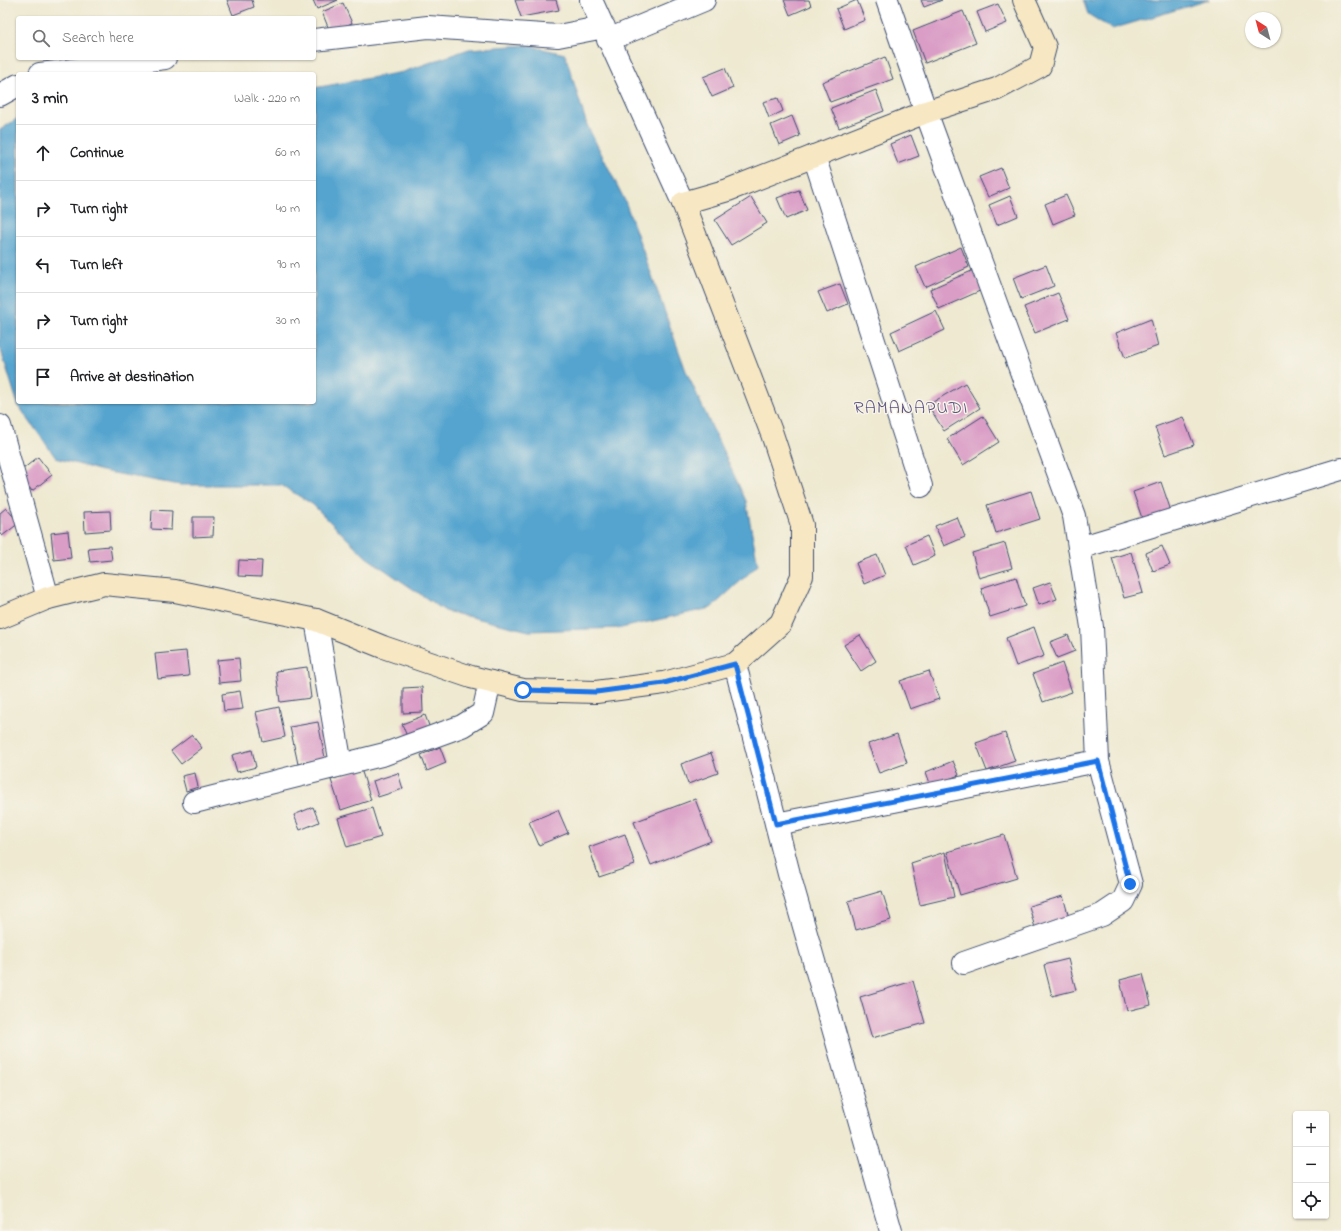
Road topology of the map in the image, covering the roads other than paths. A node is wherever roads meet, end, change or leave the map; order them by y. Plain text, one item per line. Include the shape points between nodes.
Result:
1 (591, 0) edge
2 (701, 0) edge
3 (887, 0) edge
4 (1024, 0) edge
5 (606, 34) junction
6 (316, 40) edge
7 (150, 60) edge
8 (56, 72) edge
9 (16, 86) edge
10 (0, 95) edge
11 (926, 112) junction
12 (814, 156) junction
13 (683, 203) junction
14 (0, 426) edge
15 (1337, 476) edge
16 (921, 486) dead end
17 (1079, 548) junction
18 (40, 601) junction
19 (5, 616) edge
20 (316, 620) junction
21 (735, 664) junction
22 (490, 682) junction
23 (1098, 761) junction
24 (341, 765) junction
25 (194, 802) dead end
26 (776, 824) junction
27 (964, 963) dead end
28 (892, 1231) edge

1 - 5 street
2 - 5 street
3 - 11 street
4 - 11 main road via 1045,47 1040,66 997,89
5 - 6 street via 558,36 428,27
5 - 13 street
7 - 8 street
9 - 10 street
11 - 12 main road
11 - 17 street via 1074,516
12 - 13 main road via 728,190
12 - 16 street
13 - 21 main road via 772,434 802,525 802,576 781,623
14 - 18 street
15 - 17 street
17 - 23 street via 1092,627
18 - 19 main road
18 - 20 main road via 104,584 176,591
20 - 22 main road via 383,647
20 - 24 street
21 - 22 main road via 664,683 596,692 523,690
21 - 26 street
22 - 24 street via 483,713 462,726 385,754
23 - 26 street
23 - 27 street via 1130,884 1123,901 1102,915
24 - 25 street
26 - 28 street

